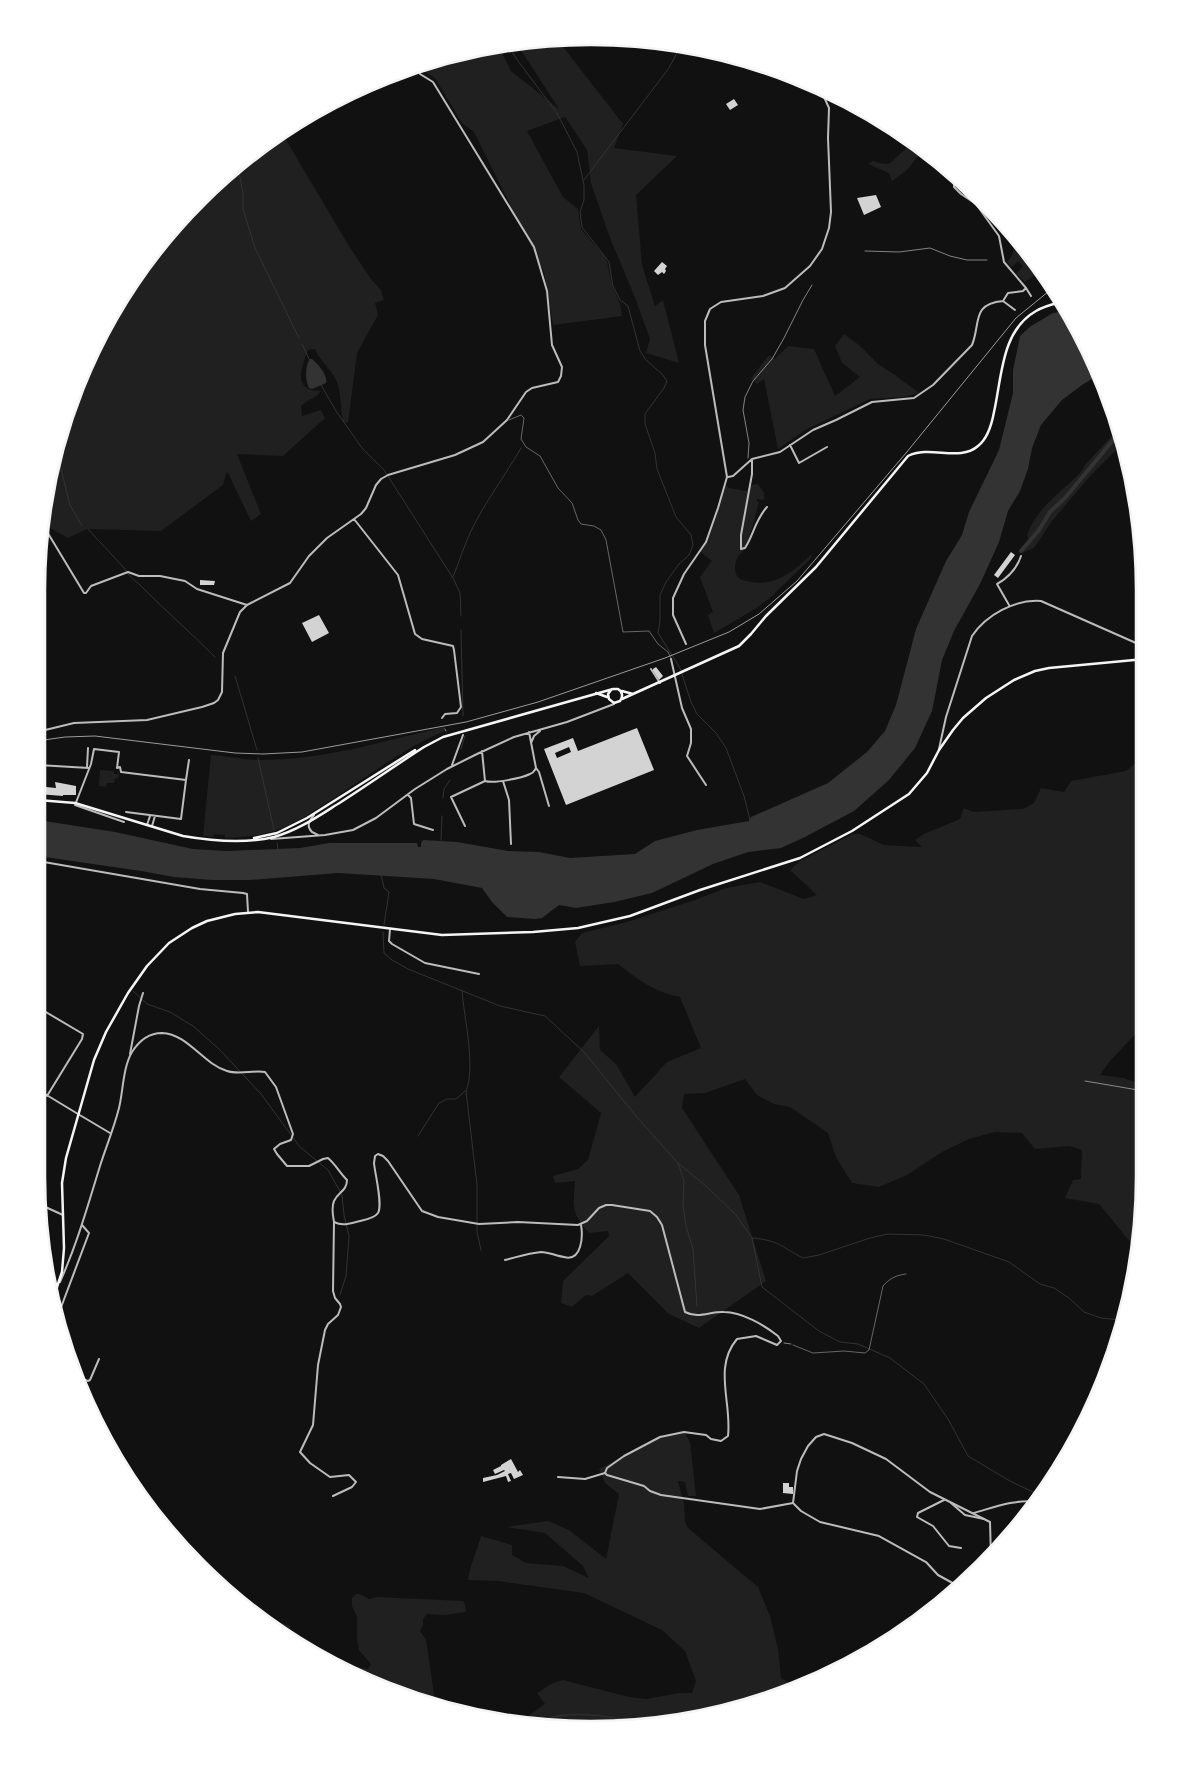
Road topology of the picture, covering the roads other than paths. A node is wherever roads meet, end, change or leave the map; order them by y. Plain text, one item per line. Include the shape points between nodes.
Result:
1 (419, 73) edge
2 (824, 98) edge
3 (954, 184) edge
4 (973, 202) edge
5 (979, 208) edge
6 (1026, 288) junction
7 (1031, 296) dead end
8 (1003, 302) junction
9 (1037, 304) dead end
10 (1055, 305) edge
11 (1015, 310) dead end
12 (1039, 310) junction
13 (508, 420) junction
14 (790, 445) junction
15 (827, 447) dead end
16 (752, 459) junction
17 (727, 477) junction
18 (767, 507) dead end
19 (354, 519) junction
20 (48, 534) edge
21 (1022, 556) dead end
22 (247, 604) junction
23 (1010, 606) junction
24 (1136, 643) edge
25 (686, 644) dead end
26 (671, 660) joint
27 (1136, 660) edge
28 (651, 669) dead end
29 (674, 671) junction
30 (675, 676) junction
31 (665, 680) junction
32 (660, 683) junction
33 (611, 690) junction
34 (621, 691) junction
35 (592, 693) junction
36 (634, 694) junction
37 (608, 698) junction
38 (621, 700) junction
39 (616, 702) junction
40 (605, 708) junction
41 (442, 718) dead end
42 (545, 728) junction
43 (45, 730) edge
44 (529, 732) junction
45 (463, 735) dead end
46 (532, 742) junction
47 (424, 747) junction
48 (88, 748) dead end
49 (939, 750) junction
50 (482, 751) junction
51 (188, 760) dead end
52 (45, 765) edge
53 (452, 765) junction
54 (88, 768) junction
55 (536, 768) junction
56 (186, 780) junction
57 (503, 780) junction
58 (485, 781) junction
59 (706, 785) dead end
60 (408, 795) junction
61 (45, 801) edge
62 (75, 804) junction
63 (549, 806) dead end
64 (126, 812) dead end
65 (316, 812) junction
66 (150, 816) junction
67 (154, 816) junction
68 (124, 822) dead end
69 (309, 822) junction
70 (147, 825) junction
71 (152, 826) junction
72 (465, 826) dead end
73 (433, 830) dead end
74 (321, 835) junction
75 (261, 839) junction
76 (249, 840) junction
77 (511, 844) dead end
78 (45, 862) edge
79 (248, 912) junction
80 (390, 929) junction
81 (479, 974) dead end
82 (143, 993) dead end
83 (45, 1012) edge
84 (130, 1054) junction
85 (47, 1096) joint
86 (78, 1114) junction
87 (110, 1133) junction
88 (46, 1207) edge
89 (63, 1215) junction
90 (334, 1222) junction
91 (82, 1225) junction
92 (581, 1225) junction
93 (505, 1260) dead end
94 (906, 1274) dead end
95 (58, 1286) junction
96 (57, 1289) edge
97 (61, 1307) edge
98 (792, 1344) road end
99 (99, 1359) dead end
100 (85, 1380) edge
101 (605, 1473) junction
102 (558, 1477) dead end
103 (332, 1496) dead end
104 (944, 1500) junction
105 (1028, 1501) edge
106 (793, 1503) junction
107 (951, 1503) junction
108 (974, 1513) junction
109 (986, 1519) junction
110 (991, 1545) edge
111 (961, 1548) dead end
112 (953, 1583) edge

1 - 13 street via 433,82 534,248 547,291 552,345 562,367 561,376 558,382 526,392
2 - 17 street via 829,108 831,212 822,249 810,266 785,288 762,296 721,302 710,309 705,321 705,345
3 - 4 street via 960,194
5 - 6 street via 999,236 1004,262
6 - 7 street
6 - 8 street via 1008,293
8 - 11 street
8 - 14 street via 983,308 976,321 972,345 921,394 910,399 872,402 813,430
9 - 12 street
10 - 12 main road
12 - 30 main road via 1023,318 1006,349 993,419 978,446 962,453 926,451 908,456 834,548 739,646
13 - 19 street via 483,442 455,456 387,475 376,485 366,508
13 - 26 lane via 521,415 524,418 522,439 526,447 540,456 558,488 572,503 581,524 594,526 606,538 623,632 648,631 668,652
14 - 15 street via 799,462
14 - 16 street via 780,452
16 - 17 street via 733,476
16 - 18 street via 741,549 749,543 760,514
17 - 25 street via 706,542 684,574 673,598 673,615
19 - 22 street via 327,538 290,582
19 - 41 street via 398,575 415,634 422,639 452,646 454,650 460,707 457,713 445,714
20 - 22 street via 84,593 91,586 128,572 179,579 197,589
21 - 23 street via 1018,565 997,584
22 - 43 street via 237,616 226,644 222,692 214,703 147,720 74,722
23 - 24 street via 1041,601
23 - 49 street via 978,628 972,636
26 - 29 street
27 - 49 main road via 1048,668 1023,676 986,698 963,718
28 - 32 street
29 - 30 street
29 - 31 street
30 - 31 main road
30 - 59 street via 682,708 691,729 687,756
31 - 32 main road
32 - 36 main road
33 - 34 main road
33 - 35 main road
33 - 37 main road
34 - 36 main road
34 - 38 main road
35 - 37 main road
35 - 47 main road via 456,732
36 - 38 main road
37 - 39 main road
37 - 40 street
38 - 39 main road
39 - 40 street
40 - 42 street
42 - 44 street
42 - 46 street via 534,736
44 - 46 street
44 - 50 street
45 - 53 street
46 - 55 street
47 - 65 main road
47 - 69 main road
48 - 54 street
49 - 80 main road via 927,774 909,794 852,831 800,858 630,916 578,928 532,932 442,935
50 - 53 street
50 - 58 street
51 - 56 street
52 - 54 street
53 - 60 street
54 - 56 street via 92,751 96,749 119,752 117,768 121,772
54 - 62 street
55 - 57 street via 531,774
55 - 63 street
56 - 67 street via 181,819
57 - 58 street
57 - 77 street via 509,800
58 - 72 street via 451,797
60 - 73 street via 414,824
60 - 74 street via 365,825 346,832
61 - 62 main road
62 - 68 street
62 - 70 main road
64 - 66 street
65 - 69 street
65 - 76 main road via 286,829
66 - 67 street
66 - 70 street
67 - 71 street
69 - 74 street via 312,832
69 - 75 main road via 284,834
70 - 71 main road
71 - 76 main road via 183,836
74 - 75 street
75 - 76 main road
78 - 79 street via 200,889 243,893 247,894
79 - 80 main road
79 - 86 main road via 220,917 192,928 168,943 147,966 106,1032
80 - 81 street via 389,941 392,944 425,963
82 - 84 street
83 - 85 street via 83,1034
84 - 87 street via 119,1108
84 - 90 street via 148,1036 171,1034 227,1071 265,1072 276,1088 292,1134 291,1140 274,1149 277,1154 287,1166 309,1166 328,1158 347,1180 344,1191 334,1201
85 - 86 street
86 - 87 street
86 - 89 main road via 62,1183
87 - 91 street
88 - 89 street
89 - 95 main road via 64,1248
90 - 92 street via 343,1225 377,1214 380,1207 374,1159 380,1154 422,1211 429,1215 480,1224
90 - 103 street via 333,1291 341,1307 325,1330 313,1425 300,1452 330,1477 349,1475 356,1482
91 - 95 street
91 - 97 street via 89,1233
92 - 93 street via 580,1247 571,1258 541,1252
92 - 101 street via 606,1205 650,1211 662,1226 685,1312 697,1316 730,1312 772,1331 780,1342 777,1344 756,1336 745,1337 737,1339 730,1347 724,1375 728,1436 721,1441 684,1432 660,1437 624,1456
94 - 98 lane via 898,1274 882,1286 869,1350 865,1353 813,1353
95 - 96 main road
99 - 100 street via 90,1380
101 - 102 street via 585,1479
101 - 106 street via 671,1497 760,1509
104 - 106 street via 886,1459 824,1434 808,1446 796,1471
104 - 107 street
104 - 111 street via 918,1513 917,1517 934,1526 949,1546
105 - 108 street via 1006,1503
106 - 112 street via 820,1522 879,1536 926,1562 938,1575
107 - 108 street
107 - 109 street via 965,1515
108 - 109 street
109 - 110 street via 990,1522

